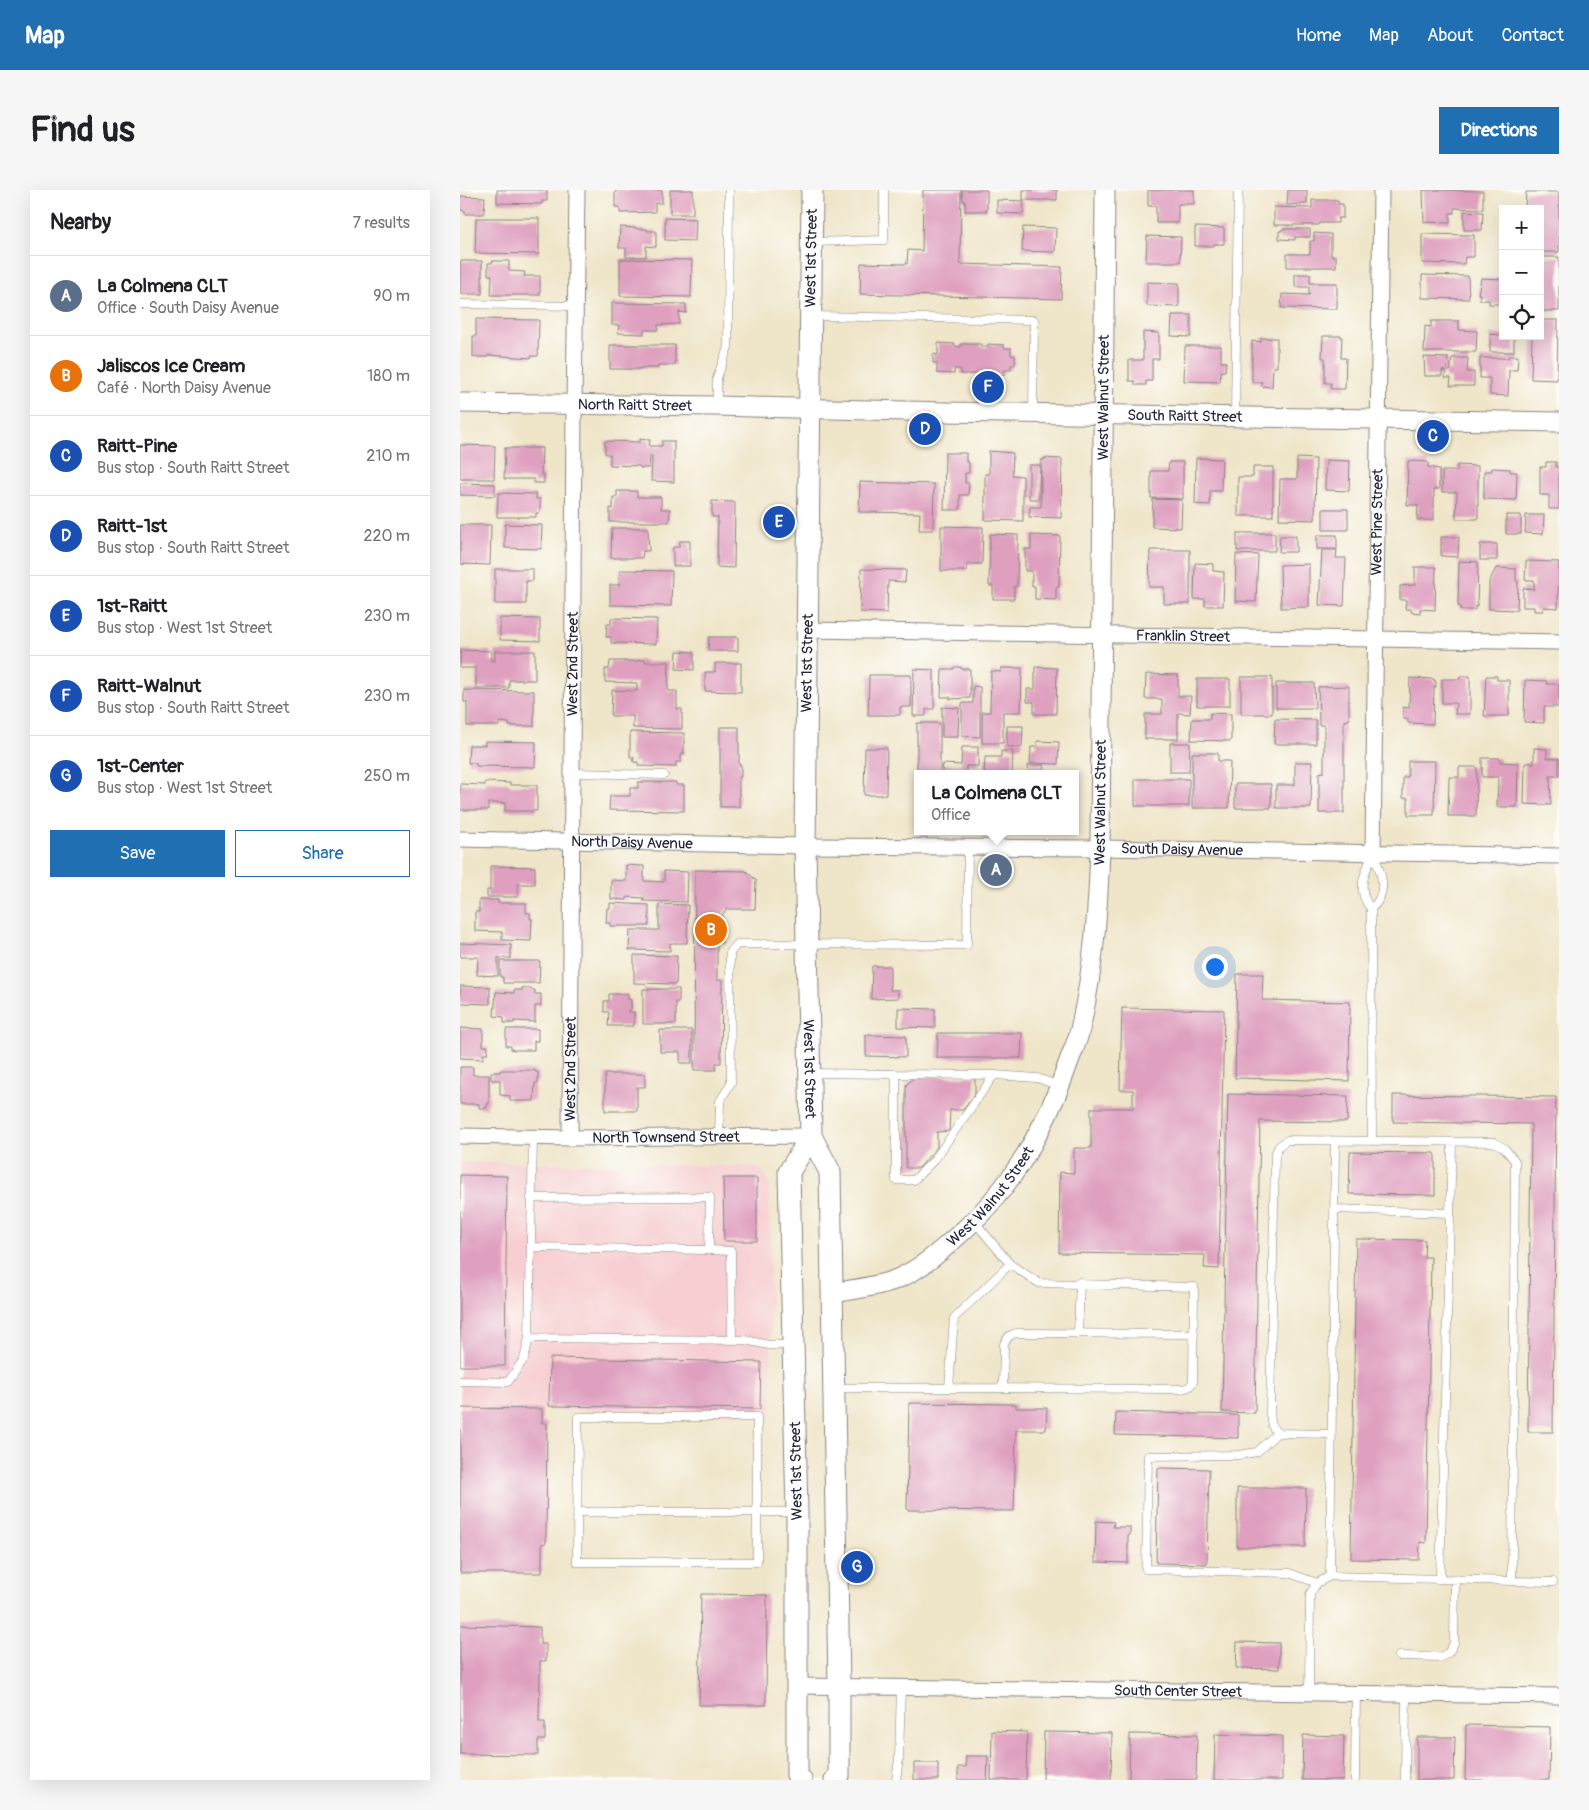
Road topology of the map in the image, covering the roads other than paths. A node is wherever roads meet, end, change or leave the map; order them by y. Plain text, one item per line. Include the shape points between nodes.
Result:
1 (577, 190) edge
2 (729, 190) edge
3 (812, 190) edge
4 (884, 190) edge
5 (1105, 190) edge
6 (1238, 190) edge
7 (1381, 190) edge
8 (811, 242) junction
9 (460, 304) edge
10 (577, 306) junction
11 (811, 316) junction
12 (460, 403) edge
13 (574, 405) junction
14 (717, 406) junction
15 (810, 408) junction
16 (1033, 414) junction
17 (1103, 415) junction
18 (1235, 417) junction
19 (1378, 419) junction
20 (1559, 422) edge
21 (807, 630) junction
22 (1102, 634) junction
23 (1376, 639) junction
24 (1559, 642) edge
25 (573, 773) junction
26 (664, 775) dead end
27 (460, 839) edge
28 (572, 841) junction
29 (805, 846) junction
30 (968, 847) junction
31 (1100, 848) junction
32 (1373, 854) junction
33 (1559, 856) edge
34 (1371, 909) junction
35 (806, 944) junction
36 (809, 1073) junction
37 (896, 1074) junction
38 (994, 1075) junction
39 (1060, 1086) junction
40 (460, 1136) edge
41 (811, 1136) junction
42 (532, 1137) junction
43 (719, 1137) junction
44 (570, 1138) junction
45 (1335, 1141) junction
46 (1372, 1141) junction
47 (1452, 1142) junction
48 (532, 1198) junction
49 (1334, 1209) junction
50 (1450, 1213) junction
51 (974, 1221) junction
52 (531, 1247) junction
53 (709, 1250) junction
54 (1010, 1264) junction
55 (1080, 1282) junction
56 (834, 1293) junction
57 (1078, 1333) junction
58 (1194, 1334) junction
59 (529, 1338) junction
60 (732, 1340) junction
61 (794, 1345) junction
62 (460, 1381) edge
63 (835, 1388) junction
64 (949, 1388) junction
65 (1003, 1388) junction
66 (1277, 1433) junction
67 (1332, 1434) junction
68 (578, 1512) junction
69 (757, 1512) junction
70 (797, 1512) junction
71 (1330, 1576) junction
72 (1440, 1579) junction
73 (1455, 1579) junction
74 (1512, 1580) junction
75 (1553, 1582) dead end
76 (1317, 1583) junction
77 (1399, 1656) dead end
78 (798, 1686) junction
79 (840, 1686) junction
80 (901, 1687) junction
81 (1309, 1692) junction
82 (1356, 1693) junction
83 (1406, 1694) junction
84 (1559, 1696) edge
85 (801, 1780) edge
86 (835, 1780) edge
87 (896, 1780) edge
88 (1355, 1780) edge
89 (1404, 1780) edge

1 - 10 street, West 2nd Street
2 - 14 lane via 728,347 717,378
3 - 8 main road, West 1st Street
4 - 8 lane via 884,240
5 - 17 street, West Walnut Street
6 - 18 lane
7 - 19 street, West Pine Street
8 - 11 main road, West 1st Street
9 - 10 lane
10 - 13 street, West 2nd Street
11 - 15 main road, West 1st Street
11 - 16 lane via 1034,320
12 - 13 street, North Raitt Street
13 - 14 street, North Raitt Street
13 - 25 street, West 2nd Street
14 - 15 street, North Raitt Street
15 - 16 street, South Raitt Street
15 - 21 main road, West 1st Street
16 - 17 street, South Raitt Street
17 - 18 street, South Raitt Street
17 - 22 street, West Walnut Street
18 - 19 street, South Raitt Street
19 - 20 street, South Raitt Street
19 - 23 street, West Pine Street
21 - 22 street, Franklin Street
21 - 29 main road, West 1st Street
22 - 23 street, Franklin Street
22 - 31 street, West Walnut Street
23 - 24 street, Franklin Street
23 - 32 street, West Pine Street
25 - 26 lane
25 - 28 street, West 2nd Street
27 - 28 street, North Daisy Avenue
28 - 29 street, North Daisy Avenue
28 - 44 street, West 2nd Street
29 - 30 street, South Daisy Avenue
29 - 35 main road, West 1st Street
30 - 31 street, South Daisy Avenue
30 - 35 lane via 966,945
31 - 32 street, South Daisy Avenue
31 - 39 street, West Walnut Street via 1092,968 1081,1028
32 - 33 street, South Daisy Avenue
32 - 34 lane via 1364,873 1363,890 1364,901
32 - 34 lane via 1381,872 1382,890 1378,903
34 - 46 lane
35 - 36 main road, West 1st Street
35 - 43 lane via 737,944 730,954 731,1083 720,1101
36 - 37 lane
36 - 41 main road, West 1st Street
37 - 38 lane
37 - 38 lane via 896,1180 914,1180 935,1159
38 - 39 lane via 1037,1078
39 - 51 street, West Walnut Street via 1025,1156 1001,1192
40 - 42 street, North Townsend Street
41 - 43 street, North Townsend Street
41 - 56 main road, West 1st Street via 830,1172
41 - 61 main road, West 1st Street via 789,1172
42 - 44 street, North Townsend Street
42 - 48 lane
43 - 44 street, North Townsend Street
45 - 46 lane
45 - 49 lane
45 - 66 lane via 1287,1140 1274,1154 1270,1414
46 - 47 lane
47 - 50 lane
47 - 74 lane via 1494,1142 1504,1148 1514,1161
48 - 52 lane
48 - 53 lane via 710,1198
49 - 50 lane
49 - 67 lane
50 - 72 lane
51 - 54 lane
51 - 56 street, West Walnut Street via 936,1256 914,1271 895,1280
52 - 53 lane
52 - 59 lane
53 - 60 lane via 731,1251
54 - 55 lane via 1039,1282
54 - 64 lane via 954,1318
55 - 57 lane
55 - 58 lane via 1194,1286
56 - 63 main road, West 1st Street
57 - 58 lane
57 - 65 lane via 1016,1333 1009,1336 1004,1344
58 - 65 lane via 1193,1382 1182,1389
59 - 60 lane
59 - 62 lane via 524,1359 508,1382
60 - 61 lane via 769,1346
61 - 70 main road, West 1st Street
63 - 64 lane
63 - 79 main road, West 1st Street
64 - 65 lane
66 - 67 lane
66 - 76 lane via 1257,1452 1148,1456 1146,1569 1289,1573
67 - 71 lane
68 - 69 lane
68 - 69 lane via 578,1562 757,1562
68 - 69 lane via 578,1417 756,1417
69 - 70 lane
70 - 78 main road, West 1st Street
71 - 72 lane
71 - 76 lane
72 - 73 lane
73 - 74 lane
73 - 77 lane via 1454,1643 1449,1652 1441,1657
74 - 75 lane
76 - 81 lane via 1310,1594
78 - 79 street, South Center Street
78 - 85 main road, West 1st Street via 797,1775
79 - 80 street, South Center Street
79 - 86 main road, West 1st Street via 839,1776
80 - 81 street, South Center Street
80 - 87 lane
81 - 82 street, South Center Street
82 - 83 street, South Center Street
82 - 88 lane
83 - 84 street, South Center Street
83 - 89 lane

